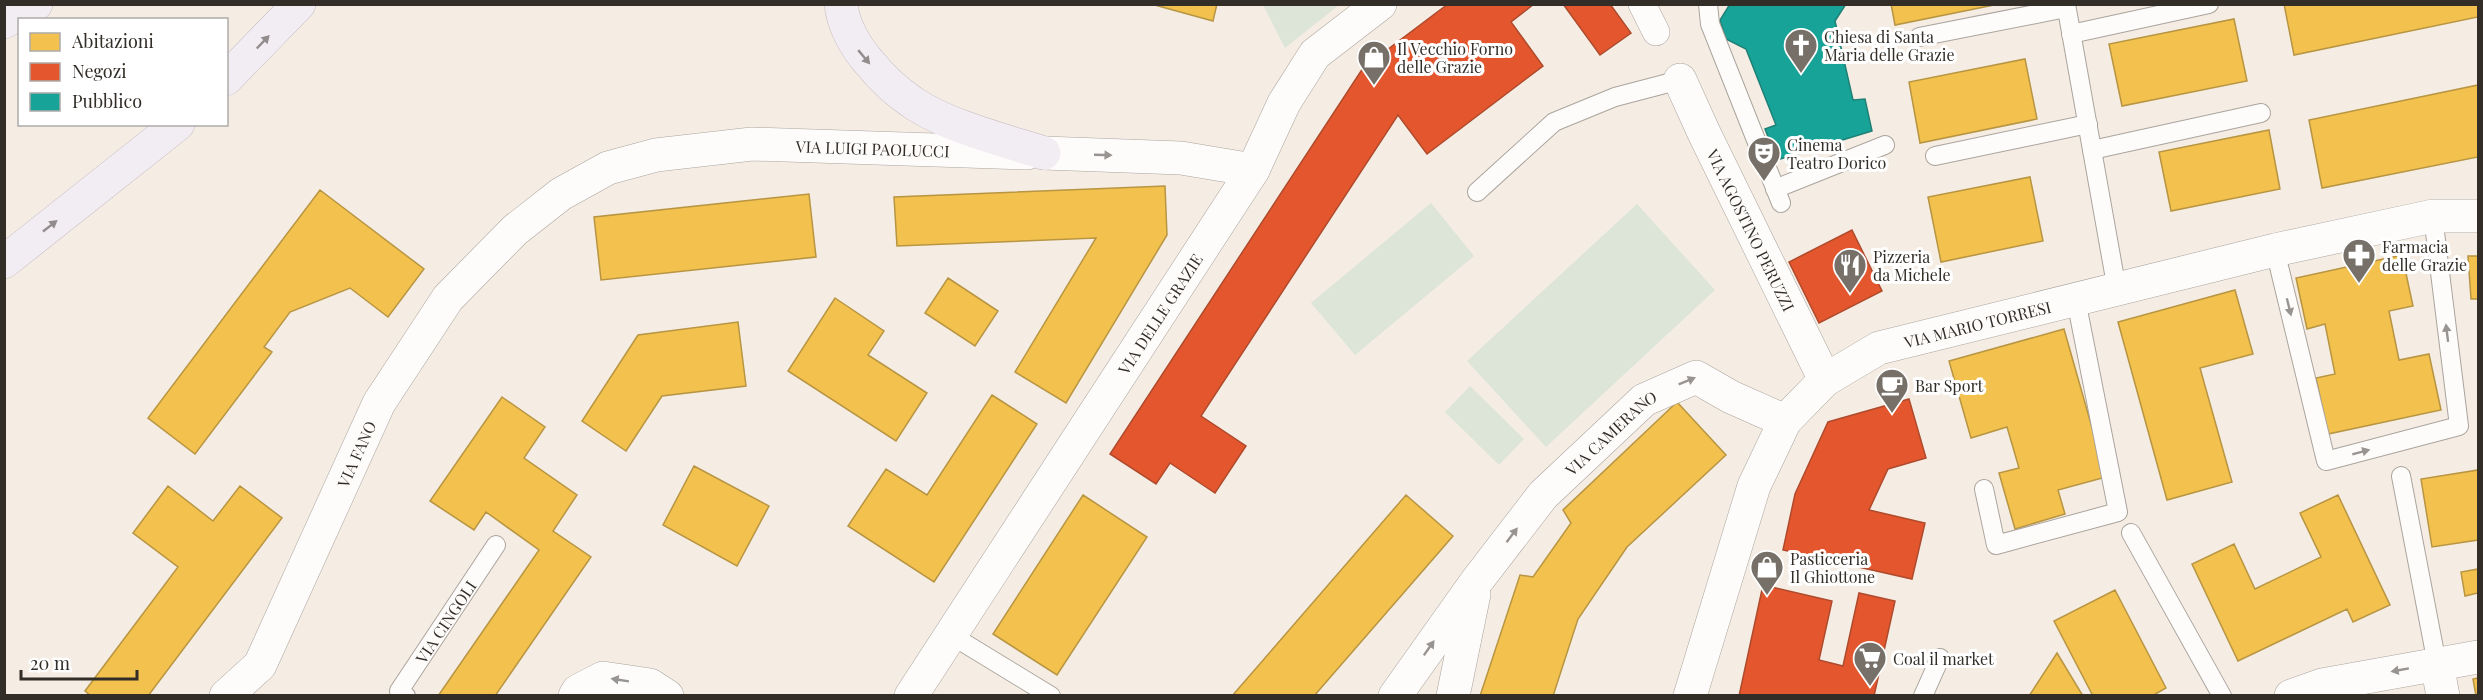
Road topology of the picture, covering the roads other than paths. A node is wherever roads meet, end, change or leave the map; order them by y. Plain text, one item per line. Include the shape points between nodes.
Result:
1 (36, 4) edge
2 (299, 4) edge
3 (841, 4) edge
4 (1380, 4) edge
5 (1642, 4) edge
6 (1708, 4) edge
7 (2209, 4) edge
8 (2066, 6) edge
9 (4, 22) edge
10 (1656, 32) dead end
11 (2071, 34) junction
12 (1919, 37) dead end
13 (228, 76) edge
14 (1680, 80) joint
15 (2261, 113) dead end
16 (2088, 124) junction
17 (175, 126) edge
18 (1885, 146) dead end
19 (2092, 150) junction
20 (1044, 153) junction
21 (1935, 156) dead end
22 (1253, 170) junction
23 (1476, 192) dead end
24 (2433, 216) junction
25 (2478, 216) edge
26 (515, 230) joint
27 (2275, 250) junction
28 (4, 262) edge
29 (2117, 290) junction
30 (2076, 300) junction
31 (1825, 380) junction
32 (1785, 421) junction
33 (2401, 476) dead end
34 (1984, 489) dead end
35 (2131, 533) dead end
36 (496, 545) dead end
37 (1476, 582) junction
38 (951, 636) junction
39 (2478, 657) edge
40 (1940, 658) dead end
41 (2436, 664) junction
42 (226, 696) edge
43 (406, 696) edge
44 (575, 696) edge
45 (668, 696) edge
46 (911, 696) edge
47 (1051, 696) edge
48 (1395, 696) edge
49 (1453, 696) edge
50 (1690, 696) edge
51 (1923, 696) edge
52 (2222, 696) edge
53 (2291, 696) edge
54 (2443, 696) edge

1 - 9 highway
13 -> 2 highway
3 -> 20 highway via 856,47 881,77 913,103 971,129
4 - 22 street, VIA DELLE GRAZIE via 1315,54 1284,103
5 - 10 street
6 - 18 lane via 1710,24 1778,196
7 - 11 lane
8 - 11 lane
8 - 12 lane
11 - 16 lane
14 - 23 lane via 1615,97 1554,123
14 - 31 street, VIA AGOSTINO PERUZZI
15 - 19 lane
16 - 19 lane
16 - 21 lane
28 -> 17 highway
19 - 29 lane
20 -> 22 street, VIA LUIGI PAOLUCCI via 1181,158
20 - 26 street, VIA LUIGI PAOLUCCI via 752,144 656,156 608,168 561,194
22 - 38 street, VIA DELLE GRAZIE
24 - 25 street, VIA MARIO TORRESI
24 - 27 street, VIA MARIO TORRESI
27 -> 24 lane via 2326,461 2459,426
26 - 42 street, VIA FANO via 448,298 380,403 260,665
27 - 29 street, VIA MARIO TORRESI
29 - 30 street, VIA MARIO TORRESI
30 - 31 street, VIA MARIO TORRESI via 1880,348
30 - 34 lane via 2118,512 1996,545
31 - 32 street, VIA MARIO TORRESI
37 -> 32 street, VIA CAMERANO via 1543,495 1644,400 1696,377
32 - 50 street, VIA MARIO TORRESI via 1754,486
33 - 41 lane
35 - 52 lane
36 - 43 lane, VIA CINGOLI via 399,691
48 -> 37 street, VIA CAMERANO
37 - 49 street, VIA CAMERANO
38 - 46 street, VIA DELLE GRAZIE
38 - 47 lane
39 - 41 street
40 - 51 lane
41 -> 53 street via 2322,685
41 - 54 street
45 -> 44 street via 650,685 603,678

